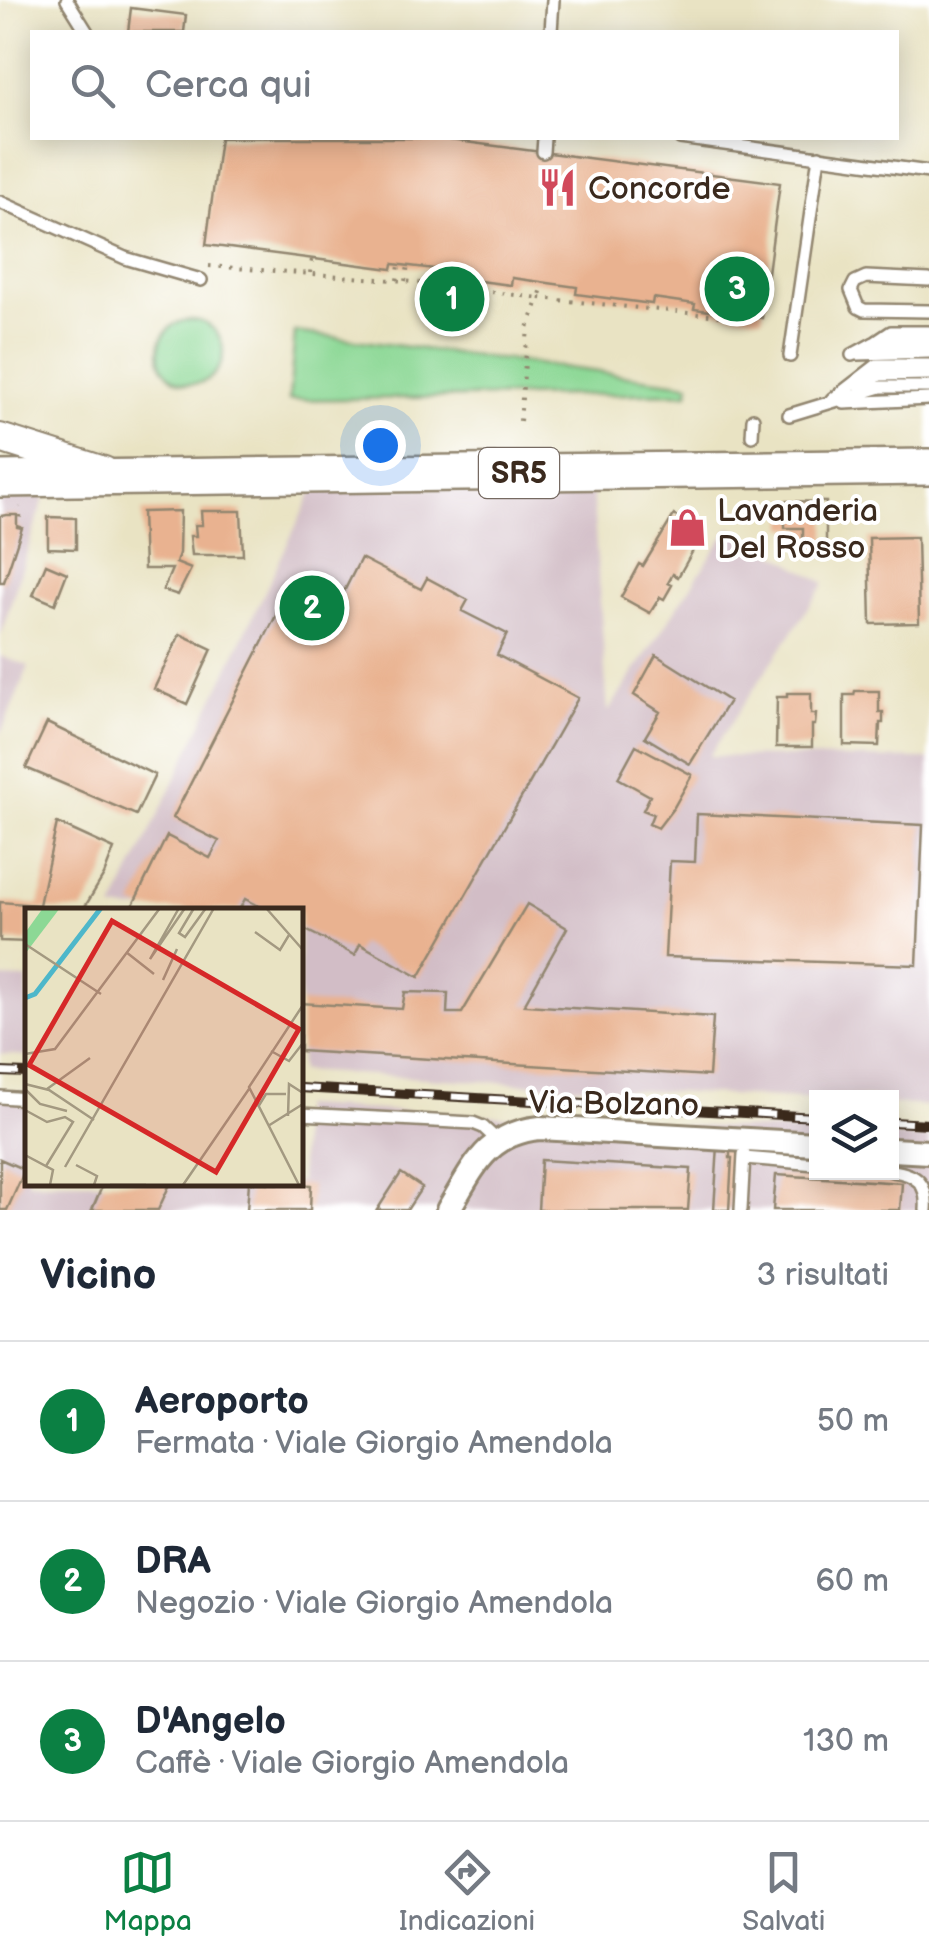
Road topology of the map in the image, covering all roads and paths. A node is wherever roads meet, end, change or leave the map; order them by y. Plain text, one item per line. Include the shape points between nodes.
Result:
1 (68, 0) edge
2 (553, 0) edge
3 (86, 30) edge
4 (551, 30) edge
5 (544, 140) edge
6 (695, 140) edge
7 (543, 152) dead end
8 (819, 156) junction
9 (929, 172) edge
10 (0, 202) edge
11 (312, 258) dead end
12 (199, 265) dead end
13 (399, 265) dead end
14 (408, 266) dead end
15 (310, 274) junction
16 (202, 280) dead end
17 (397, 280) junction
18 (929, 280) edge
19 (405, 281) junction
20 (544, 282) dead end
21 (538, 298) junction
22 (679, 302) dead end
23 (690, 304) dead end
24 (929, 311) edge
25 (678, 312) junction
26 (688, 313) junction
27 (759, 320) dead end
28 (929, 332) edge
29 (929, 342) edge
30 (874, 343) junction
31 (929, 352) edge
32 (790, 356) dead end
33 (929, 365) edge
34 (929, 374) edge
35 (929, 388) edge
36 (929, 400) edge
37 (825, 404) junction
38 (789, 415) dead end
39 (753, 420) dead end
40 (520, 421) dead end
41 (752, 436) dead end
42 (0, 438) edge
43 (878, 454) dead end
44 (929, 466) edge
45 (823, 468) junction
46 (129, 478) junction
47 (11, 491) edge
48 (20, 528) dead end
49 (0, 1097) edge
50 (25, 1098) edge
51 (302, 1114) edge
52 (498, 1141) junction
53 (809, 1144) edge
54 (744, 1149) junction
55 (899, 1150) edge
56 (929, 1152) edge
57 (809, 1163) edge
58 (899, 1172) edge
59 (448, 1210) edge
60 (741, 1210) edge
61 (926, 1210) edge

1 - 3 lane
2 - 4 lane
5 - 7 lane
6 - 8 lane
8 - 9 lane
8 - 32 lane
10 - 16 lane via 126,258
11 - 15 path
12 - 15 path
13 - 17 path
14 - 19 path
15 - 17 path
17 - 19 path
18 - 24 lane via 866,277 851,290 864,310
19 - 21 path
20 - 21 path
21 - 25 path
21 - 40 path via 528,328
22 - 25 path
23 - 26 path
25 - 26 path
26 - 27 path
28 - 30 lane via 892,332
29 - 30 lane
30 - 31 lane via 852,354
33 - 37 lane via 877,366
34 - 37 lane via 880,375
35 - 37 lane via 881,387
36 - 37 lane
37 - 38 lane
39 - 41 lane
42 - 46 street
43 - 45 lane
44 - 45 main road, SR5
45 - 46 main road, SR5
46 - 47 main road, SR5
47 - 48 path
49 - 50 lane
51 - 52 lane via 473,1123
52 - 54 street, Via Bolzano via 540,1128
52 - 59 street, Via Bolzano
53 - 54 street, Via Bolzano
54 - 57 lane
54 - 60 lane
55 - 56 street
58 - 61 lane via 925,1188

